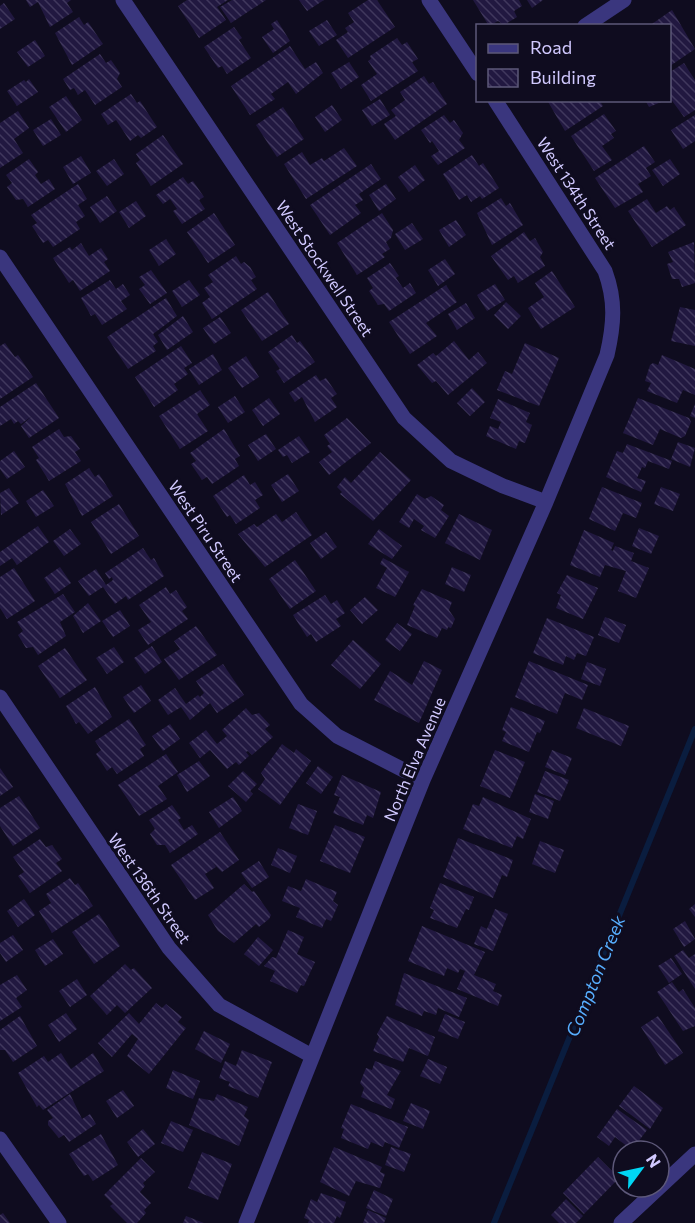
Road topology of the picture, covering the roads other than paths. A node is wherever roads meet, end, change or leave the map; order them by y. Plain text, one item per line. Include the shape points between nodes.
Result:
1 (123, 0) edge
2 (429, 0) edge
3 (624, 0) edge
4 (588, 24) edge
5 (476, 72) edge
6 (496, 102) edge
7 (0, 256) edge
8 (615, 311) joint
9 (546, 502) junction
10 (0, 697) edge
11 (423, 780) junction
12 (312, 1056) junction
13 (0, 1139) edge
14 (695, 1155) edge
15 (58, 1223) edge
16 (246, 1223) edge
17 (621, 1223) edge

1 - 9 street, West Stockwell Street via 404,418 452,461
2 - 5 street
3 - 4 street
6 - 8 street, West 134th Street via 605,271
7 - 11 street, West Piru Street via 301,704 337,736
8 - 9 street, North Elva Avenue via 607,355
9 - 11 street, North Elva Avenue
10 - 12 street, West 136th Street via 169,948 219,1005
11 - 12 street, North Elva Avenue
12 - 16 street, North Elva Avenue
13 - 15 street
14 - 17 street

